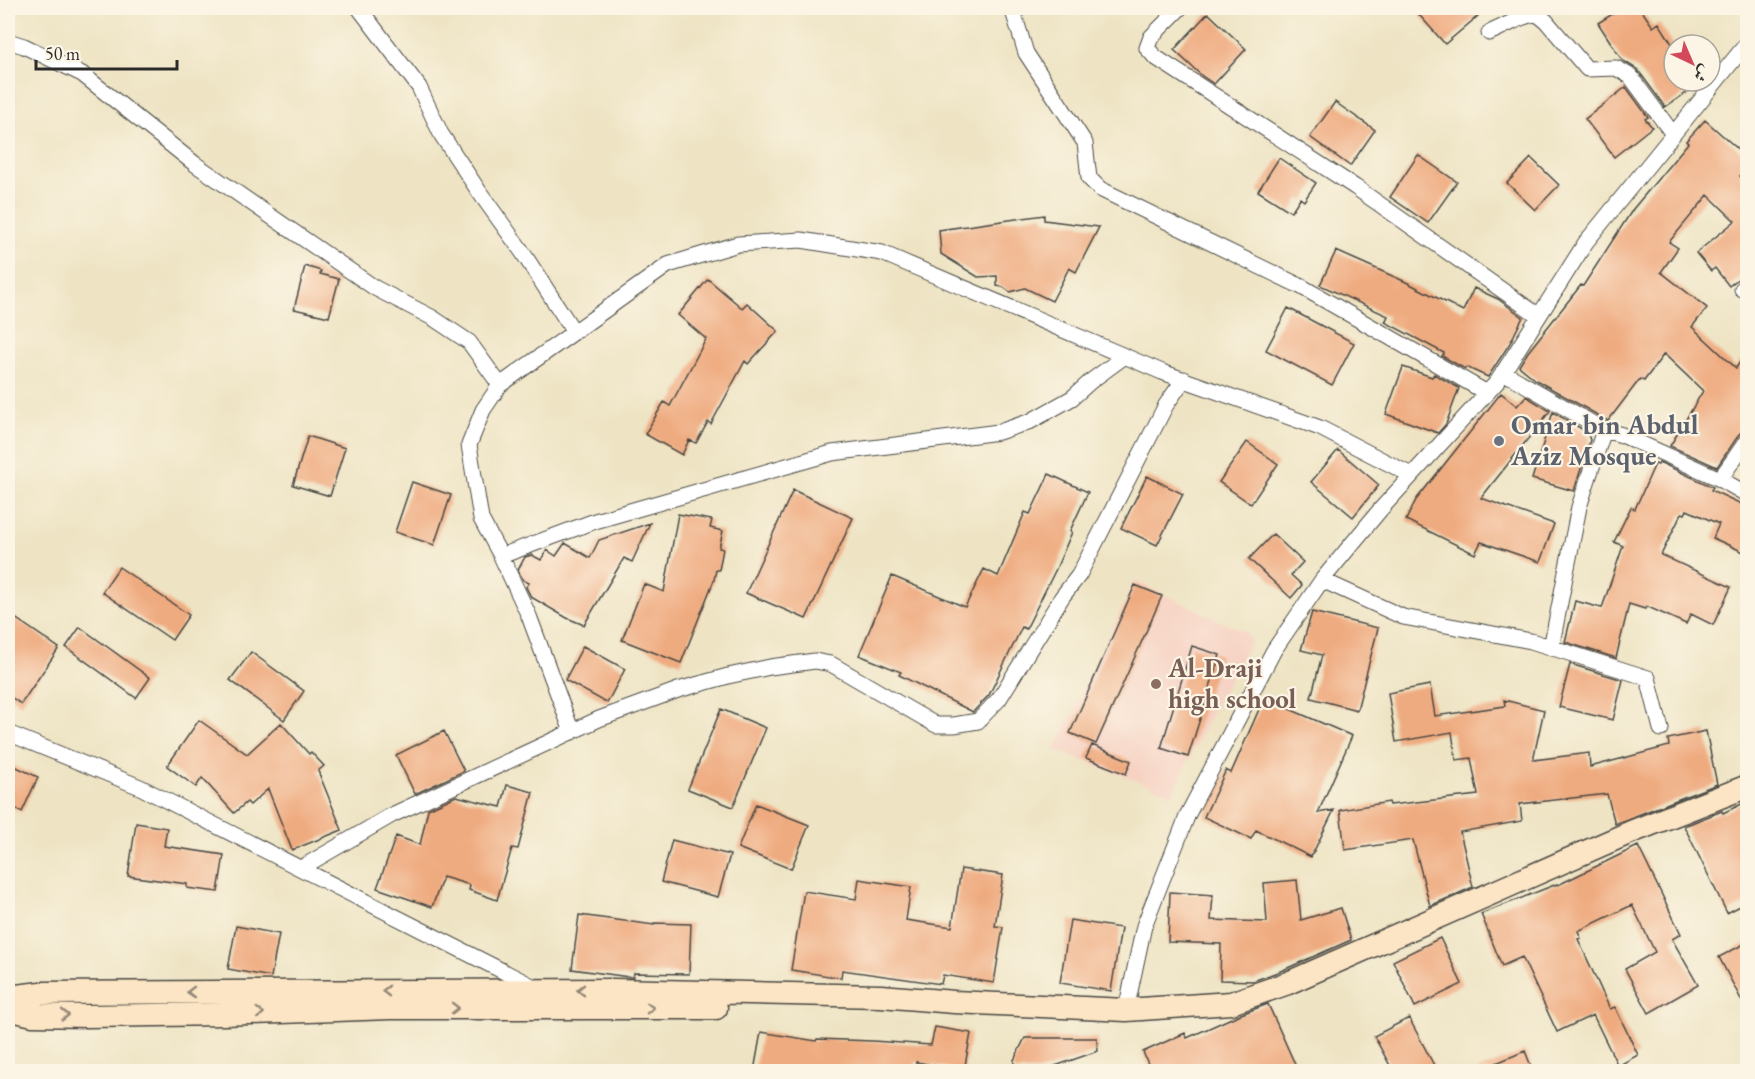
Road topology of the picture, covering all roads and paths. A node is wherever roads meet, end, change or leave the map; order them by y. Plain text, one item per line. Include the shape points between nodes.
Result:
1 (359, 8) edge
2 (1012, 8) edge
3 (1180, 8) edge
4 (1489, 33) dead end
5 (8, 41) edge
6 (1748, 42) edge
7 (1673, 134) junction
8 (1539, 316) junction
9 (574, 332) junction
10 (1125, 357) junction
11 (1503, 372) junction
12 (1184, 379) junction
13 (500, 385) junction
14 (1487, 393) junction
15 (1604, 430) junction
16 (1748, 439) edge
17 (1411, 475) junction
18 (1720, 479) junction
19 (1748, 495) edge
20 (501, 556) junction
21 (1322, 580) junction
22 (1551, 648) junction
23 (1661, 729) dead end
24 (572, 732) junction
25 (8, 733) edge
26 (1748, 786) edge
27 (301, 868) junction
28 (542, 991) junction
29 (8, 997) edge
30 (954, 1002) junction
31 (8, 1009) edge
32 (1126, 1010) junction

1 - 9 street via 419,87 441,134
2 - 14 street via 1026,53 1085,143 1089,178 1100,189 1302,287
3 - 8 street via 1151,37 1148,48 1155,57 1355,187
4 - 7 street via 1536,13 1587,69 1616,68 1630,76
5 - 13 street via 82,74 195,164 375,288 469,342
6 - 7 street
7 - 8 street via 1586,242
8 - 11 street
9 - 10 street via 668,265 738,244 801,240 882,253
9 - 13 street
10 - 12 street
10 - 20 street via 1072,399 1031,421 999,432 832,453 595,521
11 - 14 street
11 - 15 street
12 - 17 street via 1320,428
12 - 24 street via 1166,405 1078,575 999,699 978,721 936,724 831,664 815,661 770,667 678,690
13 - 20 street via 483,410 469,445 482,519
14 - 17 street
15 - 18 street
15 - 22 street via 1579,507
16 - 18 street
17 - 21 street
18 - 19 street
20 - 24 street via 529,616
21 - 22 street via 1403,616
21 - 32 street via 1274,650 1188,814 1144,926
22 - 23 street via 1648,678
24 - 27 street via 392,815
25 - 27 street via 140,787
26 - 32 main road via 1631,832 1257,995 1231,1003
27 - 28 street
28 -> 29 main road via 53,993
30 -> 28 main road via 881,996
31 -> 30 main road via 33,1015 110,1015 390,1008 888,1009
30 - 32 main road

